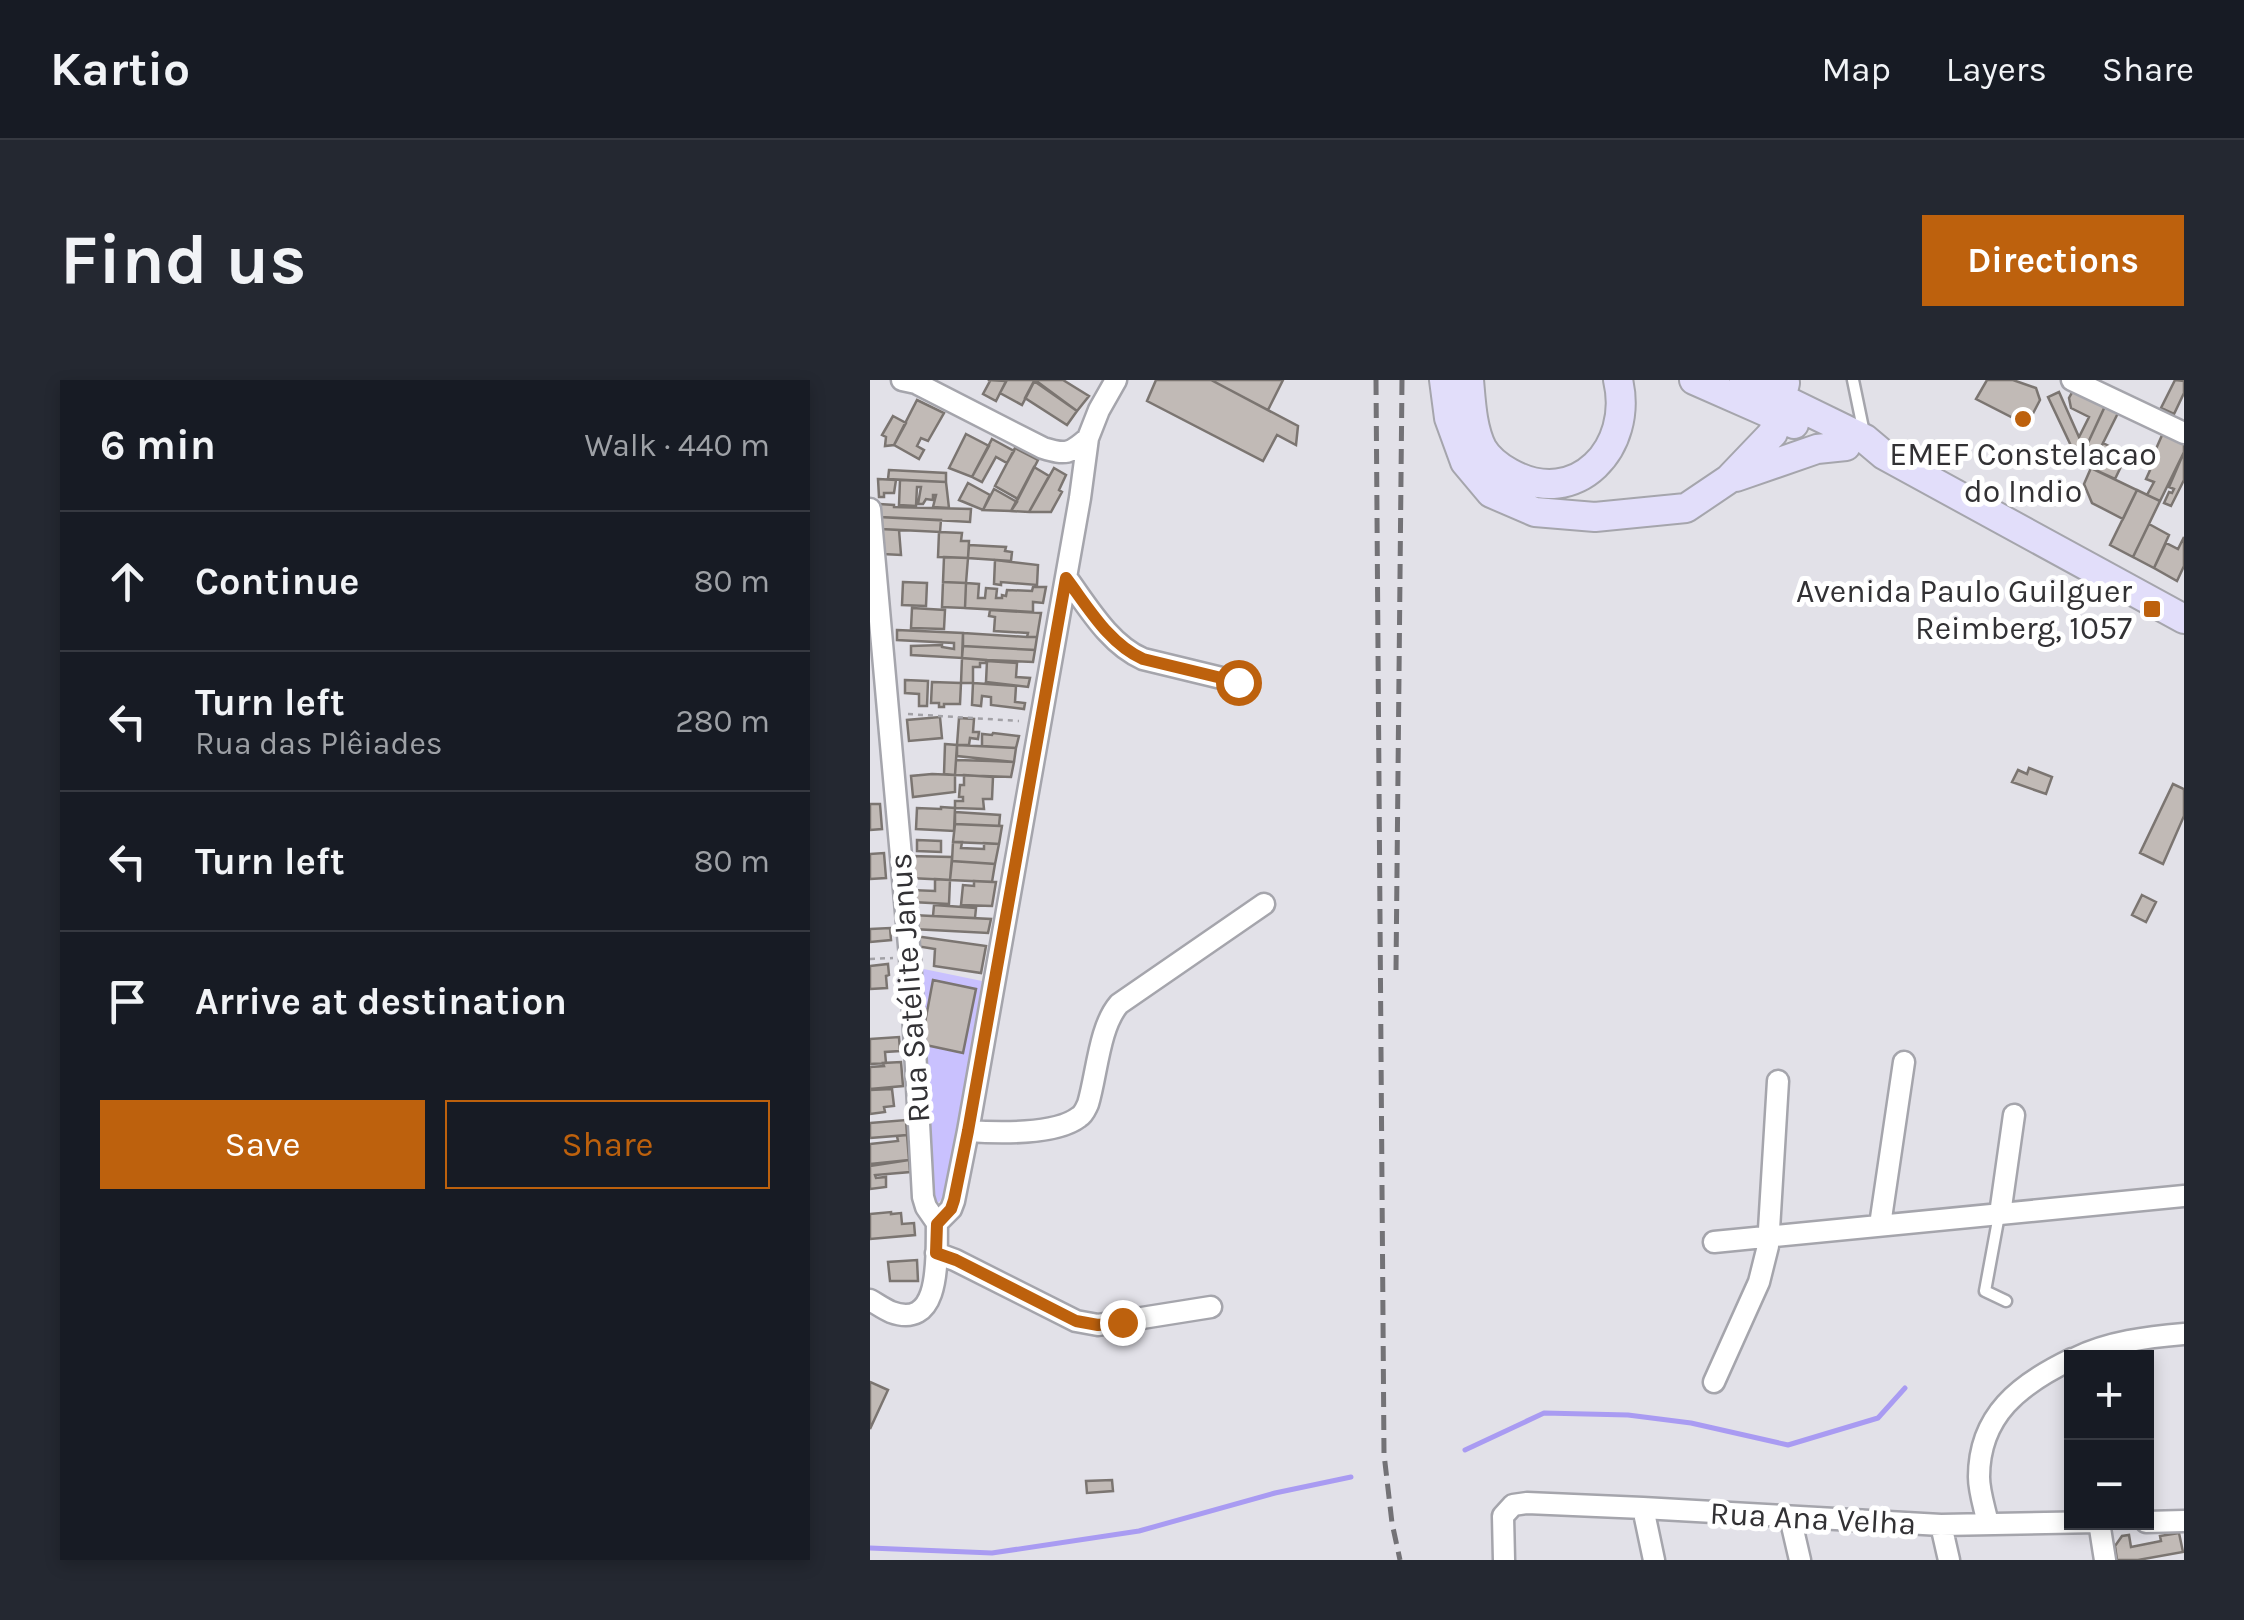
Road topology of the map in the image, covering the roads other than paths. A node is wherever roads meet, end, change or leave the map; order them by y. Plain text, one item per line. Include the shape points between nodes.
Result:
1 (902, 380) edge
2 (1116, 380) edge
3 (1444, 380) edge
4 (1469, 380) edge
5 (1618, 380) edge
6 (1694, 380) edge
7 (1744, 380) edge
8 (1853, 380) edge
9 (2072, 380) edge
10 (1783, 392) edge
11 (2184, 433) edge
12 (1088, 438) junction
13 (1865, 447) junction
14 (1730, 479) junction
15 (870, 510) edge
16 (1066, 578) junction
17 (2184, 619) edge
18 (1238, 682) dead end
19 (1264, 904) dead end
20 (1904, 1062) dead end
21 (1778, 1081) dead end
22 (2014, 1115) dead end
23 (968, 1131) junction
24 (2184, 1196) edge
25 (2000, 1214) junction
26 (937, 1224) junction
27 (1880, 1225) junction
28 (1768, 1237) junction
29 (1714, 1242) dead end
30 (936, 1253) junction
31 (870, 1300) edge
32 (2006, 1300) dead end
33 (1211, 1307) dead end
34 (2184, 1334) edge
35 (2092, 1350) edge
36 (2064, 1363) edge
37 (1714, 1382) dead end
38 (1643, 1508) junction
39 (1790, 1517) junction
40 (2184, 1521) edge
41 (2154, 1522) edge
42 (2064, 1523) edge
43 (1988, 1524) junction
44 (1942, 1525) junction
45 (2100, 1530) edge
46 (1504, 1560) edge
47 (1654, 1560) edge
48 (1800, 1560) edge
49 (1949, 1560) edge
50 (2105, 1560) edge

1 - 12 street via 1043,448 1074,451
2 - 12 street
3 - 14 street via 1465,462 1491,493 1535,512 1594,518 1686,508
4 - 5 street via 1483,450 1521,480 1552,485 1577,480 1608,454 1618,429
6 - 10 street
7 - 10 street
8 - 13 lane
9 - 11 street
10 - 13 street
10 - 13 street
10 - 14 street via 1773,433
12 - 16 street
13 - 14 street via 1817,449
13 - 17 street
15 - 26 street, Rua Satélite Janus via 910,957 923,1197
16 - 18 street via 1129,653
16 - 23 street
19 - 23 street via 1111,1013 1082,1116 1031,1130
20 - 27 street
21 - 28 street
22 - 25 street
23 - 26 street via 951,1209
24 - 25 street
25 - 27 street
25 - 32 lane via 1985,1291
26 - 30 street
27 - 28 street
28 - 29 street
28 - 37 street via 1759,1282
30 - 31 street via 931,1301 924,1309 893,1313
30 - 33 street via 1086,1323
34 - 35 street
36 - 43 street via 1997,1411 1979,1479
38 - 39 street, Rua Ana Velha
38 - 46 street, Rua Ana Velha via 1513,1504 1503,1516
38 - 47 street
39 - 44 street, Rua Ana Velha
39 - 48 street
40 - 41 street
42 - 43 street, Rua Ana Velha
43 - 44 street, Rua Ana Velha
44 - 49 street
45 - 50 street

